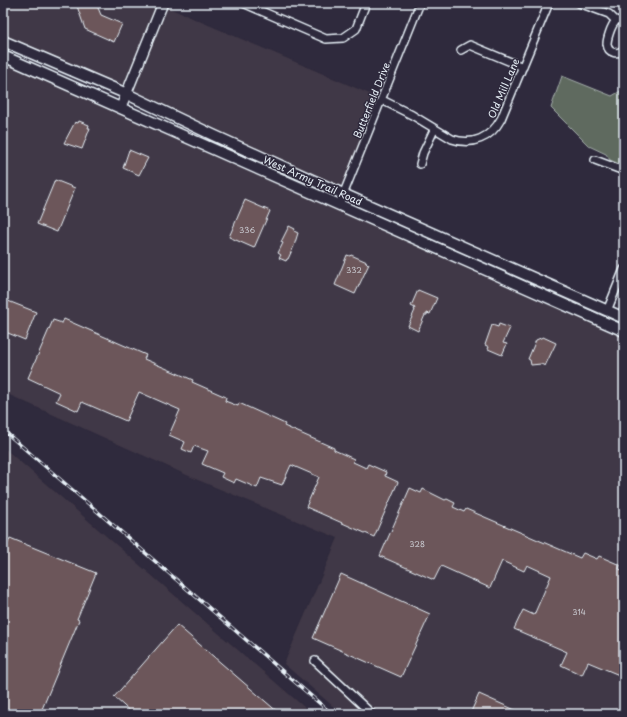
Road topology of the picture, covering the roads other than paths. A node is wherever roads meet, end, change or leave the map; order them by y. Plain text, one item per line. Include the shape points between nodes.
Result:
1 (163, 3) edge
2 (243, 3) edge
3 (366, 3) edge
4 (420, 3) edge
5 (549, 3) edge
6 (580, 3) edge
7 (624, 20) edge
8 (616, 21) junction
9 (3, 41) edge
10 (624, 49) edge
11 (461, 50) dead end
12 (3, 56) edge
13 (523, 67) junction
14 (127, 94) junction
15 (382, 100) junction
16 (121, 107) junction
17 (434, 130) junction
18 (595, 160) dead end
19 (420, 164) dead end
20 (624, 171) edge
21 (344, 194) junction
22 (339, 205) junction
23 (482, 255) junction
24 (477, 266) junction
25 (624, 269) edge
26 (607, 311) junction
27 (622, 317) edge
28 (602, 322) junction
29 (624, 331) edge
30 (315, 661) dead end
31 (372, 714) edge

1 - 14 street
2 - 3 street via 326,39 343,38 356,29
4 - 15 street, Butterfield Drive
5 - 13 street, Old Mill Lane
6 - 8 street via 609,14
7 - 8 street
8 - 10 street via 607,46 616,53
9 - 14 main road, West Army Trail Road
11 - 13 street via 470,45
12 - 16 main road, West Army Trail Road
13 - 17 street, Old Mill Lane via 502,119 489,134 473,141 458,141
14 - 16 street
14 - 21 main road, West Army Trail Road
15 - 17 street, Old Mill Lane
15 - 21 street, Butterfield Drive
16 - 22 main road, West Army Trail Road
17 - 19 street
18 - 20 street
21 - 22 street, Butterfield Drive
21 - 23 main road, West Army Trail Road
22 - 24 main road, West Army Trail Road
23 - 24 main road
23 - 26 main road, West Army Trail Road
24 - 28 main road, West Army Trail Road
25 - 26 street
26 - 27 main road, West Army Trail Road
27 - 28 main road
28 - 29 main road, West Army Trail Road
30 - 31 street

